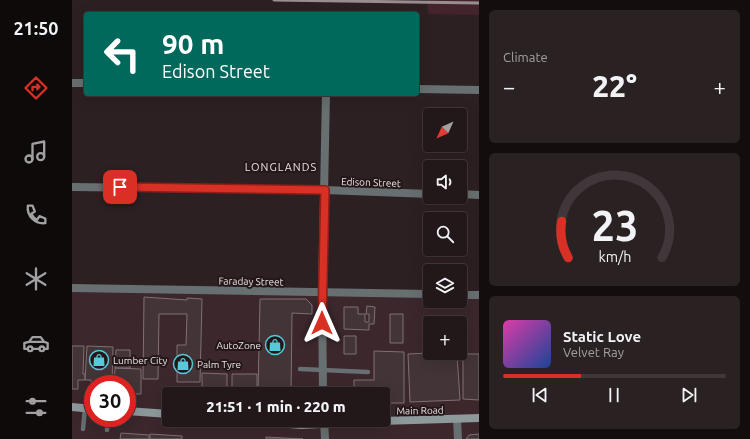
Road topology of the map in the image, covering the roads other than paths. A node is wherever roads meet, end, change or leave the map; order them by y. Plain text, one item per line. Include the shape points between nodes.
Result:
1 (72, 83) edge
2 (84, 83) edge
3 (419, 89) edge
4 (479, 90) edge
5 (326, 96) edge
6 (72, 187) edge
7 (325, 190) junction
8 (423, 194) edge
9 (467, 194) edge
10 (479, 195) edge
11 (72, 288) edge
12 (322, 292) junction
13 (423, 294) edge
14 (467, 295) edge
15 (479, 295) edge
16 (300, 370) dead end
17 (323, 370) junction
18 (368, 372) dead end
19 (323, 387) edge
20 (72, 407) edge
21 (84, 408) edge
22 (136, 412) edge
23 (162, 414) edge
24 (479, 418) edge
25 (457, 419) junction
26 (390, 421) edge
27 (84, 426) edge
28 (107, 427) edge
29 (324, 427) edge
30 (83, 429) dead end
31 (107, 430) dead end
32 (325, 439) edge
33 (458, 439) edge

1 - 2 street
3 - 4 street
5 - 7 street
6 - 7 street, Edison Street
7 - 8 street, Edison Street
7 - 12 street
9 - 10 street
11 - 12 street, Faraday Street
12 - 13 street, Faraday Street
12 - 17 street
14 - 15 street
16 - 17 lane
17 - 18 lane
17 - 19 street
20 - 21 main road
22 - 23 main road
24 - 25 main road, Main Road
25 - 26 main road, Main Road
25 - 33 street
27 - 30 lane
28 - 31 lane
29 - 32 street

